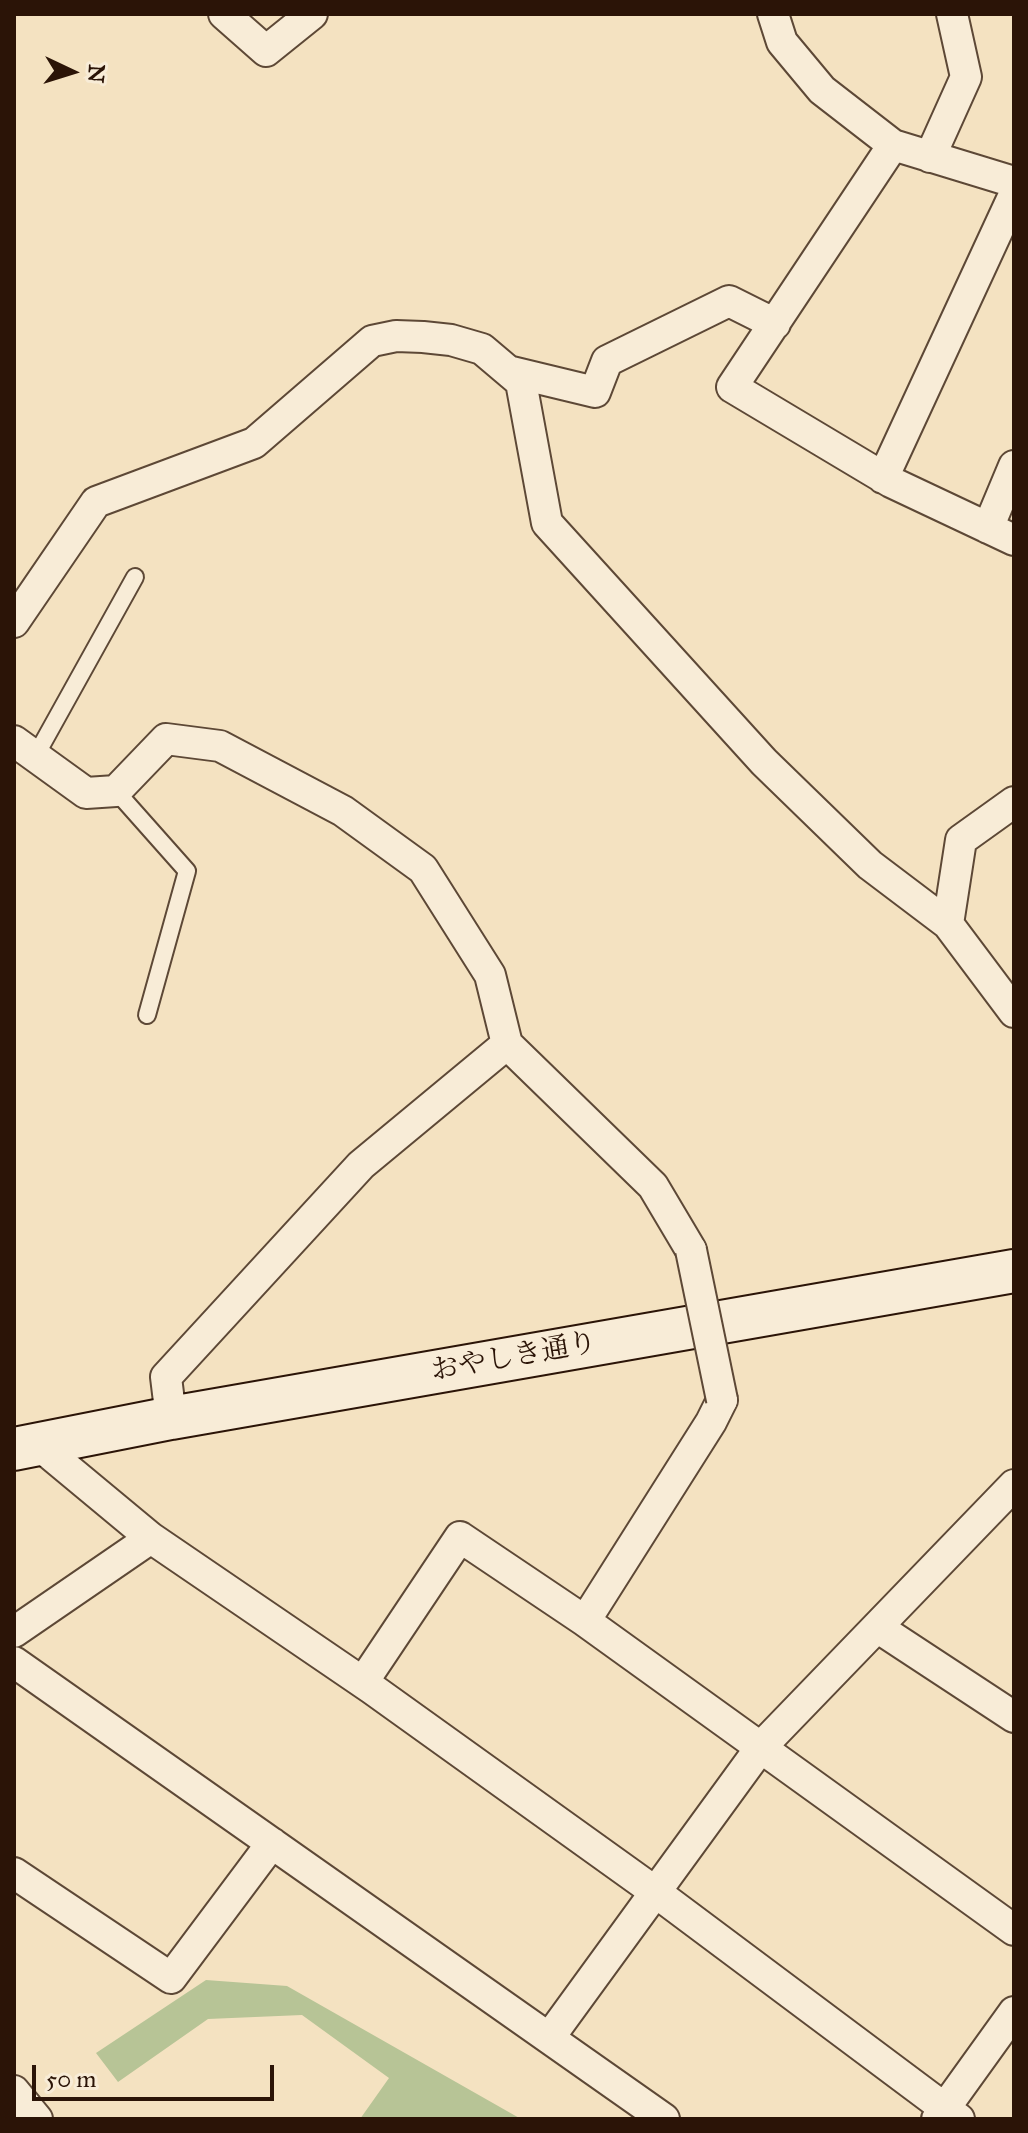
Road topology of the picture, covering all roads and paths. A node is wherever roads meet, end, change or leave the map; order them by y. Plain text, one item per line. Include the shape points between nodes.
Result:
1 (224, 14) edge
2 (312, 14) edge
3 (773, 14) edge
4 (952, 14) edge
5 (893, 145) junction
6 (930, 157) junction
7 (1014, 182) edge
8 (1014, 195) edge
9 (775, 324) junction
10 (508, 371) junction
11 (1014, 466) edge
12 (883, 478) junction
13 (1001, 534) edge
14 (135, 577) dead end
15 (14, 622) edge
16 (24, 749) edge
17 (116, 791) junction
18 (1014, 802) edge
19 (948, 924) junction
20 (1014, 1012) edge
21 (147, 1015) dead end
22 (507, 1044) junction
23 (1014, 1271) edge
24 (171, 1418) junction
25 (26, 1447) edge
26 (1014, 1485) edge
27 (151, 1538) junction
28 (585, 1621) junction
29 (877, 1627) junction
30 (14, 1632) edge
31 (14, 1662) edge
32 (363, 1682) junction
33 (1014, 1717) edge
34 (761, 1747) junction
35 (272, 1843) junction
36 (14, 1873) edge
37 (654, 1891) junction
38 (1014, 1930) edge
39 (1014, 2012) edge
40 (549, 2038) junction
41 (14, 2091) edge
42 (947, 2115) edge
43 (37, 2119) edge
44 (664, 2119) edge

1 - 2 street via 266,51
3 - 5 street via 782,42 822,90
4 - 6 street via 966,77
5 - 6 street
5 - 9 street
6 - 7 street
8 - 12 street
9 - 10 street via 729,301 607,361 595,392
9 - 12 street via 732,387
10 - 15 street via 482,349 451,340 396,336 372,341 254,443 96,502
10 - 19 street via 521,382 547,523 764,762 870,865
11 - 13 street
12 - 13 street
14 - 16 lane
16 - 17 street via 86,793
17 - 21 lane via 187,871
17 - 22 street via 166,739 220,746 343,811 423,869 490,975
18 - 19 street via 961,840
19 - 20 street
22 - 24 street via 361,1165 166,1377
22 - 28 street, bridge via 653,1186 691,1250 722,1400
23 - 24 street, おやしき通り
24 - 25 street, おやしき通り
25 - 27 street
26 - 29 street
27 - 30 street
27 - 32 street
28 - 32 street via 460,1537
28 - 34 street
29 - 33 street
29 - 34 street
31 - 35 street
32 - 37 street
34 - 37 street
34 - 38 street
35 - 36 street via 171,1978
35 - 40 street
37 - 40 street
37 - 42 street
39 - 42 street
40 - 44 street
41 - 43 street

